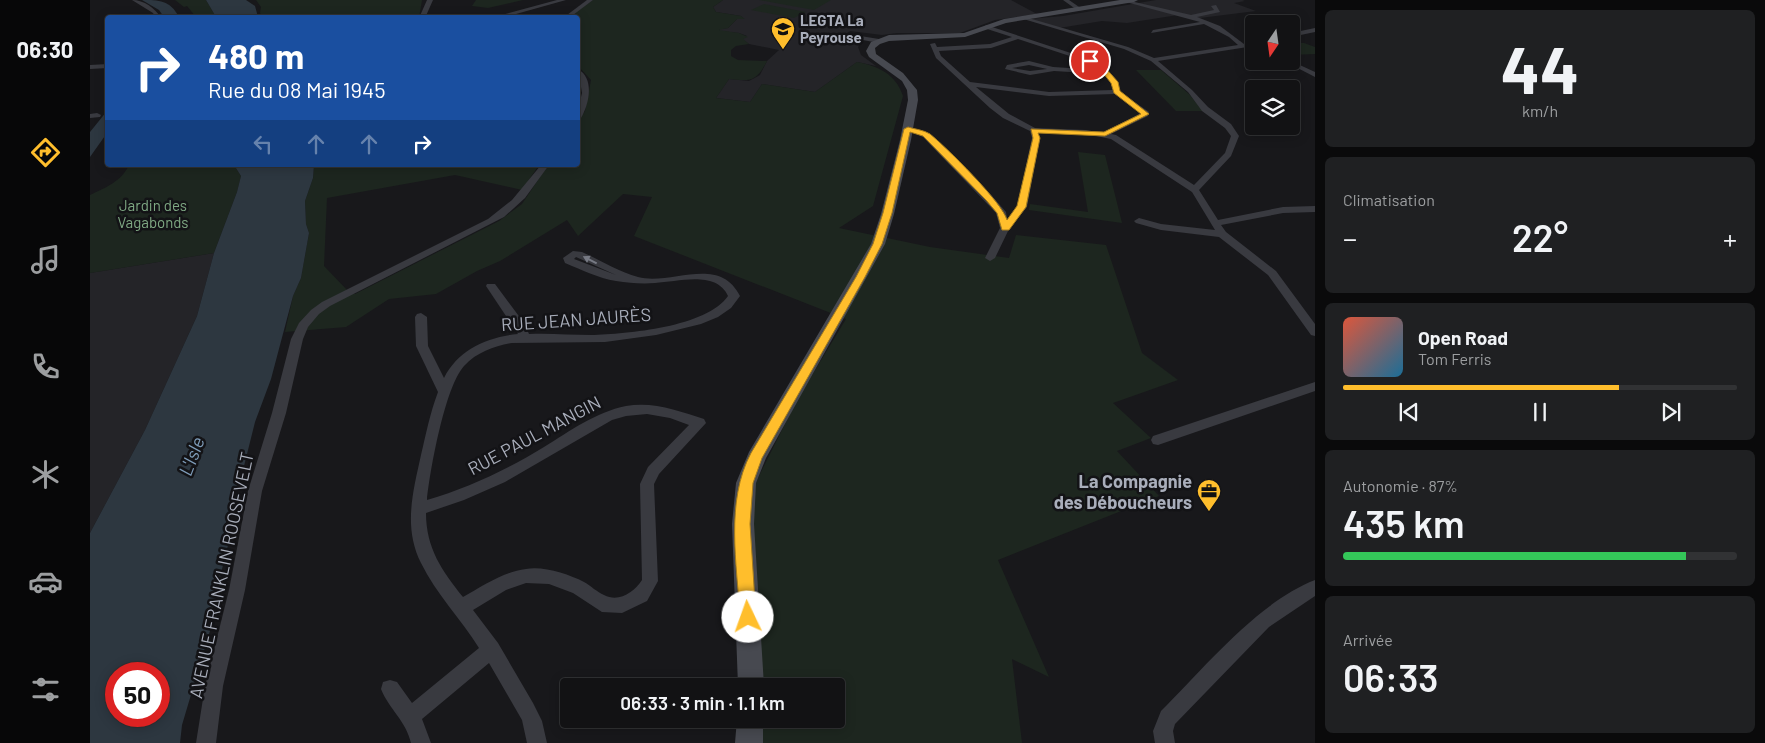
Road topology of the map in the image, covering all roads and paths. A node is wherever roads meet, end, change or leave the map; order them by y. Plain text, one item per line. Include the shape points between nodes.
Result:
1 (135, 0) edge
2 (430, 0) edge
3 (563, 0) edge
4 (582, 0) edge
5 (589, 0) edge
6 (1066, 0) edge
7 (1131, 0) edge
8 (1214, 6) dead end
9 (1079, 9) junction
10 (158, 15) edge
11 (423, 15) edge
12 (505, 15) edge
13 (569, 15) edge
14 (1188, 17) junction
15 (1023, 18) junction
16 (1204, 23) junction
17 (986, 27) junction
18 (1315, 30) edge
19 (1153, 32) dead end
20 (1300, 34) edge
21 (854, 36) dead end
22 (1019, 37) junction
23 (879, 41) junction
24 (1071, 44) junction
25 (1242, 46) junction
26 (1245, 46) edge
27 (1152, 60) junction
28 (105, 66) edge
29 (90, 67) edge
30 (1300, 68) edge
31 (1053, 69) junction
32 (1105, 72) junction
33 (580, 73) edge
34 (1315, 75) edge
35 (968, 83) junction
36 (1117, 92) junction
37 (580, 112) edge
38 (908, 129) junction
39 (1033, 130) junction
40 (1105, 134) junction
41 (544, 167) edge
42 (1195, 190) junction
43 (1315, 209) edge
44 (1139, 221) dead end
45 (1215, 223) junction
46 (1006, 228) junction
47 (1222, 234) junction
48 (990, 258) dead end
49 (634, 279) junction
50 (491, 286) dead end
51 (421, 317) dead end
52 (1315, 332) edge
53 (525, 337) junction
54 (1315, 386) edge
55 (444, 392) junction
56 (1158, 440) dead end
57 (417, 509) junction
58 (1315, 588) edge
59 (461, 608) junction
60 (492, 649) junction
61 (751, 678) edge
62 (390, 689) dead end
63 (411, 716) junction
64 (750, 728) edge
65 (206, 743) edge
66 (421, 743) edge
67 (536, 743) edge
68 (749, 743) edge
69 (1165, 743) edge

1 - 10 street
2 - 11 street
3 - 12 street
4 - 5 street
5 - 13 street
6 - 9 street
7 - 9 main road
7 - 14 street
8 - 14 street via 1218,11
9 - 15 main road
14 - 16 street
15 - 17 main road
15 - 24 street
16 - 19 street
16 - 25 street via 1226,33
17 - 22 street
17 - 23 main road via 959,36 902,36
18 - 20 street
21 - 23 street
22 - 24 street
22 - 35 street via 984,47 934,46 938,57
23 - 38 main road via 870,48 872,55 912,89
24 - 27 street via 1126,48
24 - 32 street
25 - 26 street
25 - 27 street
27 - 42 street via 1190,91 1235,136 1231,153
28 - 29 street
30 - 34 street
31 - 31 street via 1028,63 1007,68 1048,72
31 - 32 street
32 - 36 street via 1114,82
33 - 37 street via 584,78 585,91
35 - 36 street via 1049,94
35 - 39 street via 1006,116
36 - 40 street via 1145,114
38 - 46 street via 926,135 989,198 1001,212
38 - 61 main road via 878,244 756,457 746,483 742,524
39 - 40 street
39 - 46 street via 1036,138 1022,207
40 - 42 street
41 - 65 street, AVENUE FRANKLIN ROOSEVELT via 509,210 326,304 314,312 303,326 255,491 237,590 214,686
42 - 45 street
43 - 45 street via 1283,210
44 - 47 street via 1161,227
45 - 47 street
46 - 48 street
47 - 52 street via 1272,273
49 -> 49 street, RUE JEAN JAURÈS via 578,254 568,258 606,276
49 - 53 street, RUE JEAN JAURÈS via 709,277 726,283 734,296 728,307 722,310 668,329 604,338
50 - 53 street
51 - 55 street via 422,346
53 - 55 street, RUE JEAN JAURÈS via 497,342 469,356 453,373
54 - 56 street
55 - 57 street, RUE JEAN JAURÈS
57 - 59 street, RUE JEAN JAURÈS via 421,543 442,586
57 - 59 street, RUE PAUL MANGIN via 490,482 527,464 609,415 661,409 699,423 653,471 647,484 650,581 641,596 622,604 602,604 579,588 548,576 526,576 501,584
58 - 69 street via 1263,621 1168,718 1163,731
59 - 60 street, RUE JEAN JAURÈS
60 - 63 street
60 - 67 street, RUE JEAN JAURÈS via 532,720
62 - 63 street
63 - 66 street
64 - 68 main road

